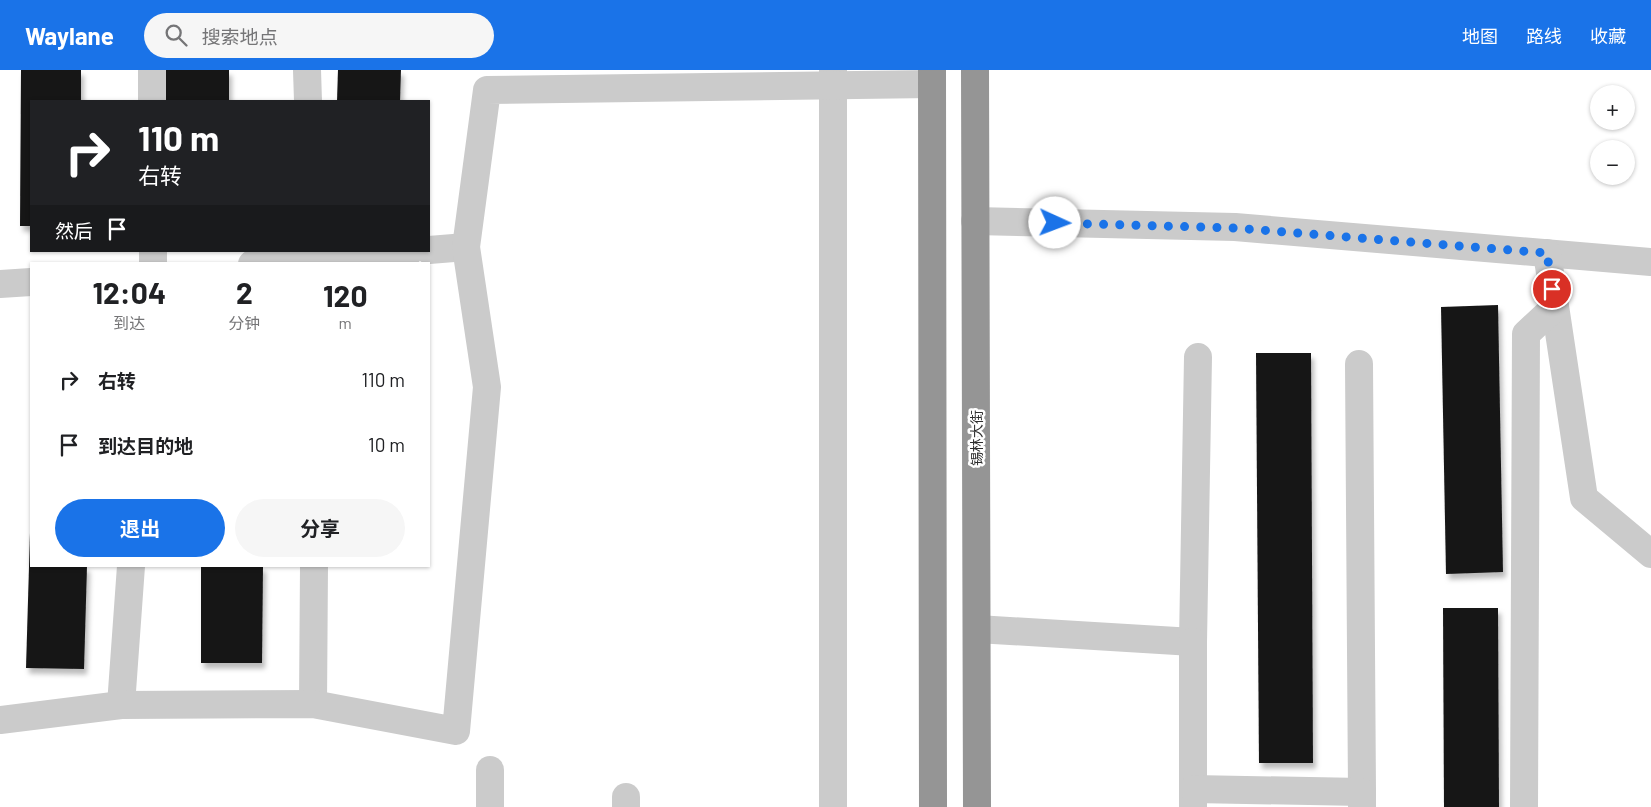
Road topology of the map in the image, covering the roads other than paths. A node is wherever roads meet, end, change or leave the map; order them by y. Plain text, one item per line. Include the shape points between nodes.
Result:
1 (152, 70) edge
2 (307, 70) edge
3 (975, 70) edge
4 (932, 77) edge
5 (833, 78) edge
6 (487, 80) edge
7 (152, 100) edge
8 (308, 100) edge
9 (975, 220) junction
10 (466, 247) junction
11 (430, 250) edge
12 (396, 252) edge
13 (1547, 253) junction
14 (314, 258) edge
15 (273, 262) edge
16 (1651, 262) edge
17 (30, 282) edge
18 (0, 284) edge
19 (1555, 307) junction
20 (1198, 357) dead end
21 (1359, 364) dead end
22 (1651, 554) edge
23 (131, 567) edge
24 (314, 567) edge
25 (977, 629) junction
26 (1193, 642) junction
27 (314, 704) junction
28 (120, 706) junction
29 (0, 720) edge
30 (490, 770) dead end
31 (1193, 798) edge
32 (1362, 800) edge
33 (490, 807) edge
34 (833, 807) edge
35 (933, 807) edge
36 (978, 807) edge
37 (1524, 807) edge

1 - 7 street
2 - 8 street
3 - 9 highway, 锡林大街
4 - 5 street
4 - 35 highway
5 - 6 street
5 - 34 street
6 - 10 street
9 - 13 street via 1235,228
9 - 25 highway, 锡林大街
10 - 11 street
10 - 27 street via 488,387 456,731
12 - 14 street
13 - 16 street
13 - 19 street
14 - 15 street
17 - 18 street
19 - 22 street via 1584,498
19 - 37 street via 1526,334
20 - 26 street
21 - 32 street
23 - 28 street
24 - 27 street
25 - 26 street
25 - 36 highway, 锡林大街
26 - 31 street
27 - 28 street
28 - 29 street
30 - 33 street
31 - 32 street

